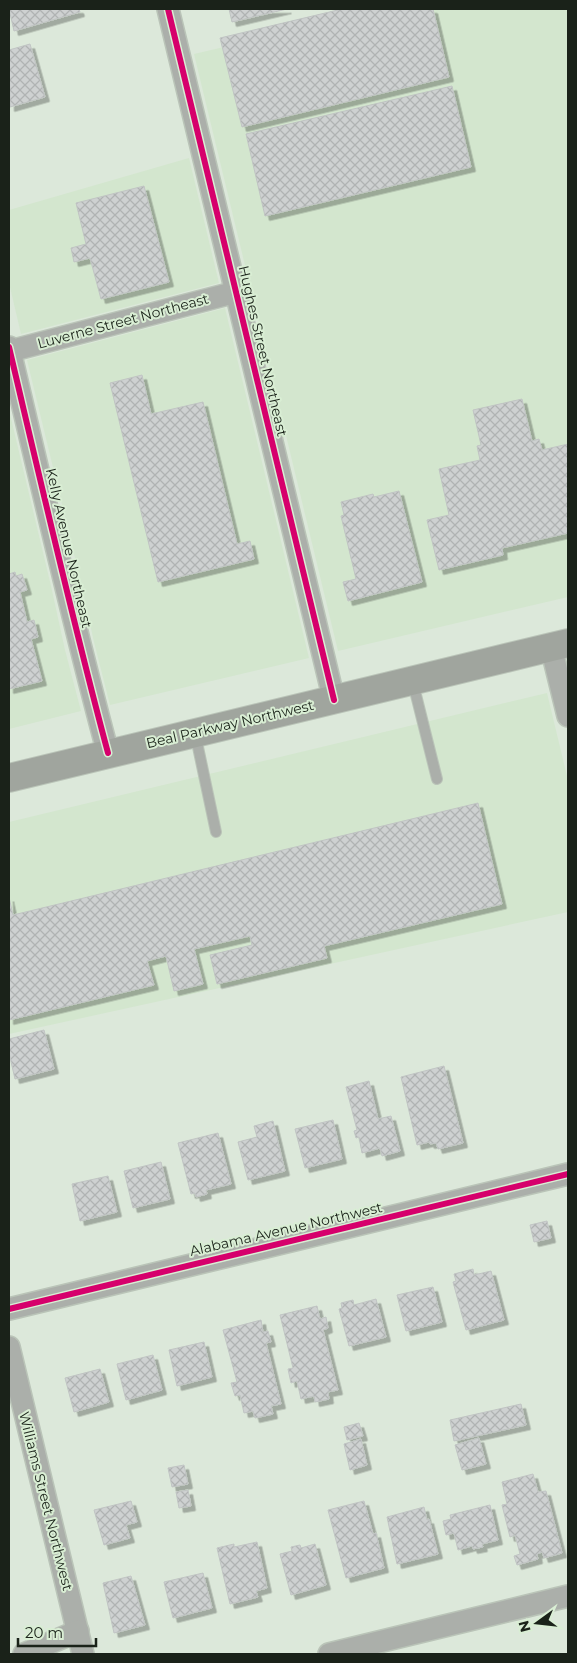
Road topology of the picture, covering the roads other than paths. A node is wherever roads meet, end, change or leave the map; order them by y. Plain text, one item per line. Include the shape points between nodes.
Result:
1 (168, 9) edge
2 (236, 292) junction
3 (9, 349) edge
4 (560, 645) edge
5 (412, 681) junction
6 (334, 700) junction
7 (568, 716) edge
8 (194, 733) junction
9 (108, 753) junction
10 (9, 778) edge
11 (437, 779) dead end
12 (216, 832) dead end
13 (568, 1174) edge
14 (9, 1309) edge
15 (9, 1347) edge
16 (568, 1596) edge
17 (78, 1631) junction
18 (24, 1654) edge
19 (83, 1654) edge
20 (329, 1654) edge

1 - 2 street, Hughes Street Northeast
2 - 3 street, Luverne Street Northeast
2 - 6 street, Hughes Street Northeast
3 - 9 street, Kelly Avenue Northeast via 79,646
4 - 5 main road, Beal Parkway Northwest
4 - 7 street
5 - 6 main road, Beal Parkway Northwest
5 - 11 lane
6 - 8 main road, Beal Parkway Northwest
8 - 9 main road, Beal Parkway Northwest
8 - 12 lane
9 - 10 main road, Beal Parkway Northwest
13 - 14 street, Alabama Avenue Northwest
15 - 17 street, Williams Street Northwest
16 - 20 street
17 - 18 street
17 - 19 street, Williams Street Northwest

